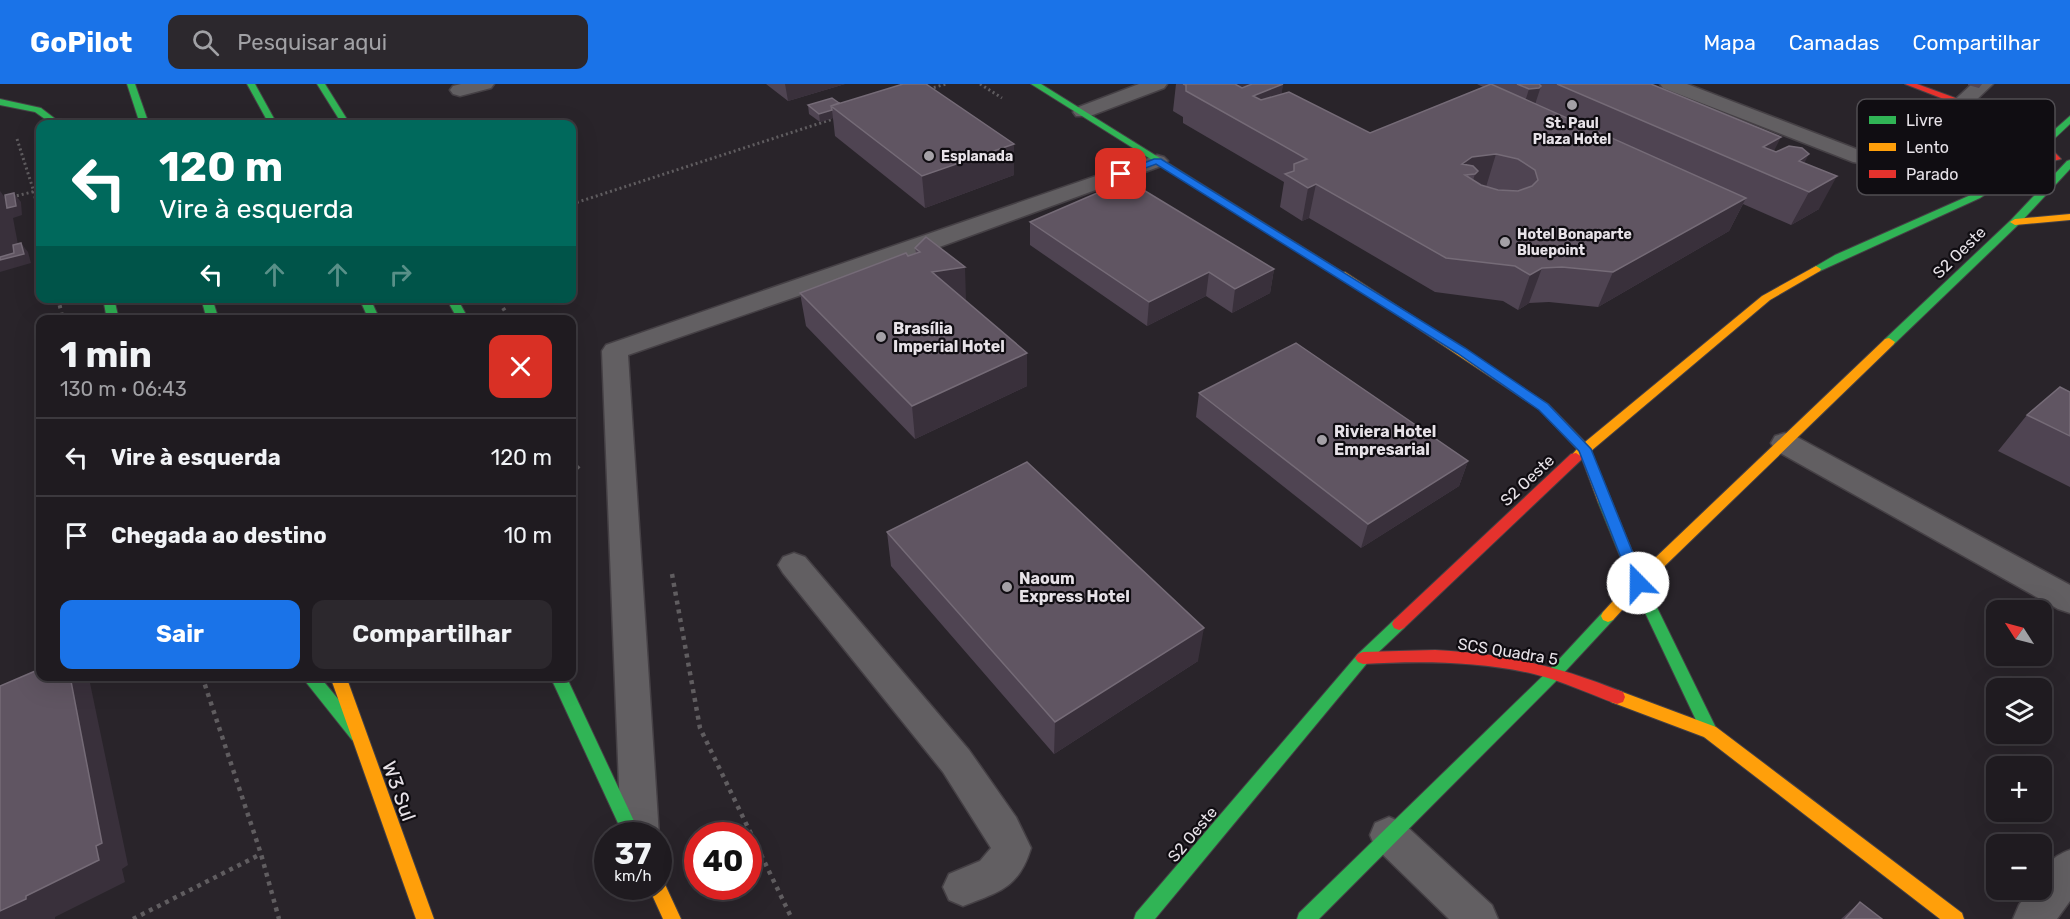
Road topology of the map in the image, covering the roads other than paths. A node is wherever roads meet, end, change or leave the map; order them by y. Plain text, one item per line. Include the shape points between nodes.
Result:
1 (131, 84) edge
2 (251, 84) edge
3 (321, 84) edge
4 (484, 84) edge
5 (1035, 84) edge
6 (1157, 84) edge
7 (1670, 84) edge
8 (1909, 84) edge
9 (1983, 84) edge
10 (460, 90) dead end
11 (1952, 99) edge
12 (1968, 99) edge
13 (0, 102) edge
14 (1083, 112) junction
15 (2070, 119) edge
16 (54, 120) edge
17 (144, 120) edge
18 (271, 120) edge
19 (344, 120) edge
20 (2055, 132) edge
21 (2055, 156) edge
22 (1857, 157) edge
23 (1157, 161) junction
24 (2069, 166) edge
25 (2055, 181) edge
26 (1976, 195) edge
27 (2041, 195) edge
28 (2070, 217) edge
29 (2015, 222) junction
30 (1785, 443) junction
31 (1584, 449) junction
32 (794, 565) dead end
33 (1638, 583) junction
34 (2070, 600) edge
35 (1363, 658) junction
36 (1555, 673) junction
37 (313, 681) edge
38 (340, 681) edge
39 (560, 681) edge
40 (1710, 732) junction
41 (358, 735) junction
42 (626, 822) edge
43 (638, 822) edge
44 (1389, 835) junction
45 (2070, 868) edge
46 (963, 887) dead end
47 (663, 900) edge
48 (425, 919) edge
49 (672, 919) edge
50 (1143, 919) edge
51 (1306, 919) edge
52 (1478, 919) edge
53 (1955, 919) edge
54 (2033, 919) edge

1 - 17 main road
2 - 18 main road
3 - 19 main road
4 - 10 lane
5 - 14 main road
6 - 14 lane
7 - 22 lane
8 - 11 main road
9 - 12 lane
13 - 16 main road via 29,105
14 - 23 main road
15 - 20 main road, S2 Oeste
21 - 24 main road
23 - 31 main road via 1461,351 1544,407
23 - 43 lane via 615,351
24 - 25 main road, S2 Oeste
26 - 31 main road, S2 Oeste via 1948,211 1843,254 1766,298
27 - 29 main road, S2 Oeste
28 - 29 main road
29 - 30 main road, S2 Oeste
30 - 33 main road, S2 Oeste
30 - 34 lane
31 - 33 main road, SCS Quadra 5
31 - 35 main road, S2 Oeste
32 - 46 lane via 956,761 1002,829 1011,848 1000,872
33 - 36 main road, S2 Oeste
33 - 40 main road, SCS Quadra 5
35 - 36 main road, SCS Quadra 5 via 1455,658
35 - 50 main road, S2 Oeste
36 - 40 main road, SCS Quadra 5
36 - 44 main road, S2 Oeste
37 - 41 main road
38 - 41 main road, W3 Sul
39 - 42 main road
40 - 53 main road, SCS Quadra 5
41 - 48 main road, W3 Sul
44 - 51 main road, S2 Oeste
44 - 52 lane
45 - 54 lane
47 - 49 main road

